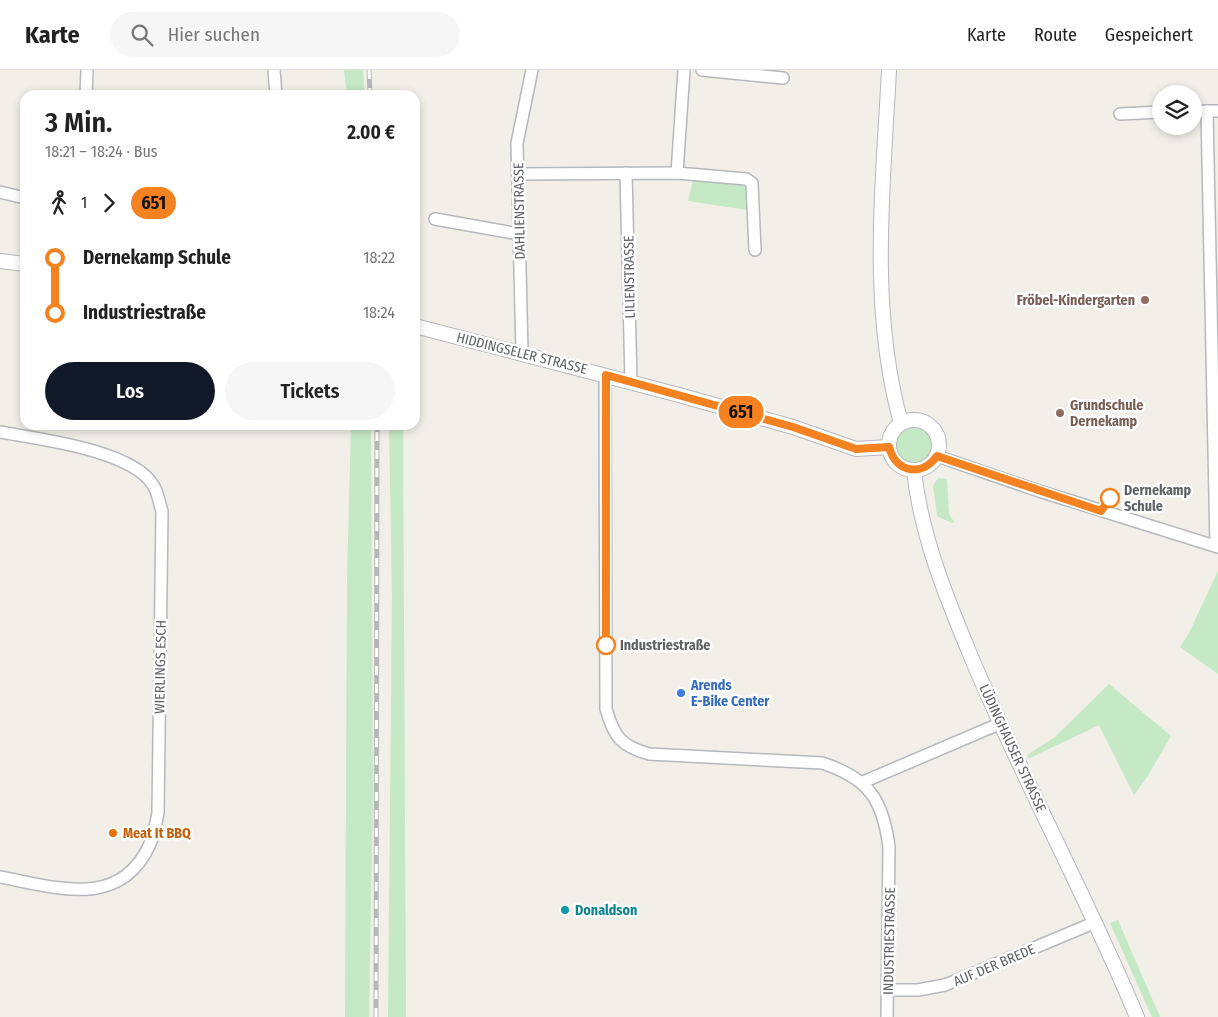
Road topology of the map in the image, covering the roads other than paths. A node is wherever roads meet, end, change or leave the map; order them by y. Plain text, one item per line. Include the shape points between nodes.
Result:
1 (87, 70) edge
2 (274, 70) edge
3 (532, 70) edge
4 (684, 70) edge
5 (702, 70) edge
6 (889, 70) edge
7 (784, 78) dead end
8 (86, 90) edge
9 (276, 90) edge
10 (1213, 111) edge
11 (1152, 112) edge
12 (1120, 114) dead end
13 (626, 173) junction
14 (677, 173) junction
15 (518, 174) junction
16 (0, 192) edge
17 (20, 197) edge
18 (435, 219) dead end
19 (519, 234) junction
20 (755, 250) dead end
21 (0, 261) edge
22 (1215, 261) edge
23 (20, 263) edge
24 (420, 327) edge
25 (522, 353) junction
26 (606, 375) junction
27 (631, 382) junction
28 (1216, 405) edge
29 (901, 423) junction
30 (0, 432) edge
31 (889, 447) junction
32 (937, 456) junction
33 (914, 471) junction
34 (1217, 547) edge
35 (999, 724) junction
36 (863, 782) junction
37 (0, 877) edge
38 (1096, 922) junction
39 (888, 990) junction
40 (887, 1017) edge
41 (1136, 1017) edge

1 - 8 street
2 - 9 street
3 - 15 street, DAHLIENSTRASSE via 517,143
4 - 14 street
5 - 7 street
6 - 29 street via 881,236 882,304 891,387
10 - 22 street
11 - 12 street
13 - 14 street
13 - 15 street
13 - 27 street, LILIENSTRASSE
14 - 20 street via 746,179 752,183
15 - 19 street, DAHLIENSTRASSE
16 - 17 street
18 - 19 street
19 - 25 street, DAHLIENSTRASSE
21 - 23 street
22 - 28 street
24 - 25 street, HIDDINGSELER STRASSE
25 - 26 street, HIDDINGSELER STRASSE
26 - 27 street, HIDDINGSELER STRASSE
26 - 36 street, INDUSTRIESTRASSE via 606,709 612,731 629,748 649,754 822,763 844,770
27 - 31 street, HIDDINGSELER STRASSE via 793,427 856,449
28 - 34 street
29 - 31 street via 894,430
29 - 32 street via 922,421 931,426 939,445
30 - 37 street, WIERLINGS ESCH via 89,449 136,468 153,485 162,511 158,813 150,844 139,865 122,881 92,890
31 - 33 street via 897,464
32 - 33 street via 924,469
32 - 34 street
33 - 35 street, LÜDINGHAUSER STRASSE via 923,523 959,627
35 - 36 street
35 - 38 street, LÜDINGHAUSER STRASSE
36 - 39 street, INDUSTRIESTRASSE via 877,799 886,823 889,847
38 - 39 street, AUF DER BREDE via 946,985 918,990
38 - 41 street, LÜDINGHAUSER STRASSE
39 - 40 street, INDUSTRIESTRASSE

